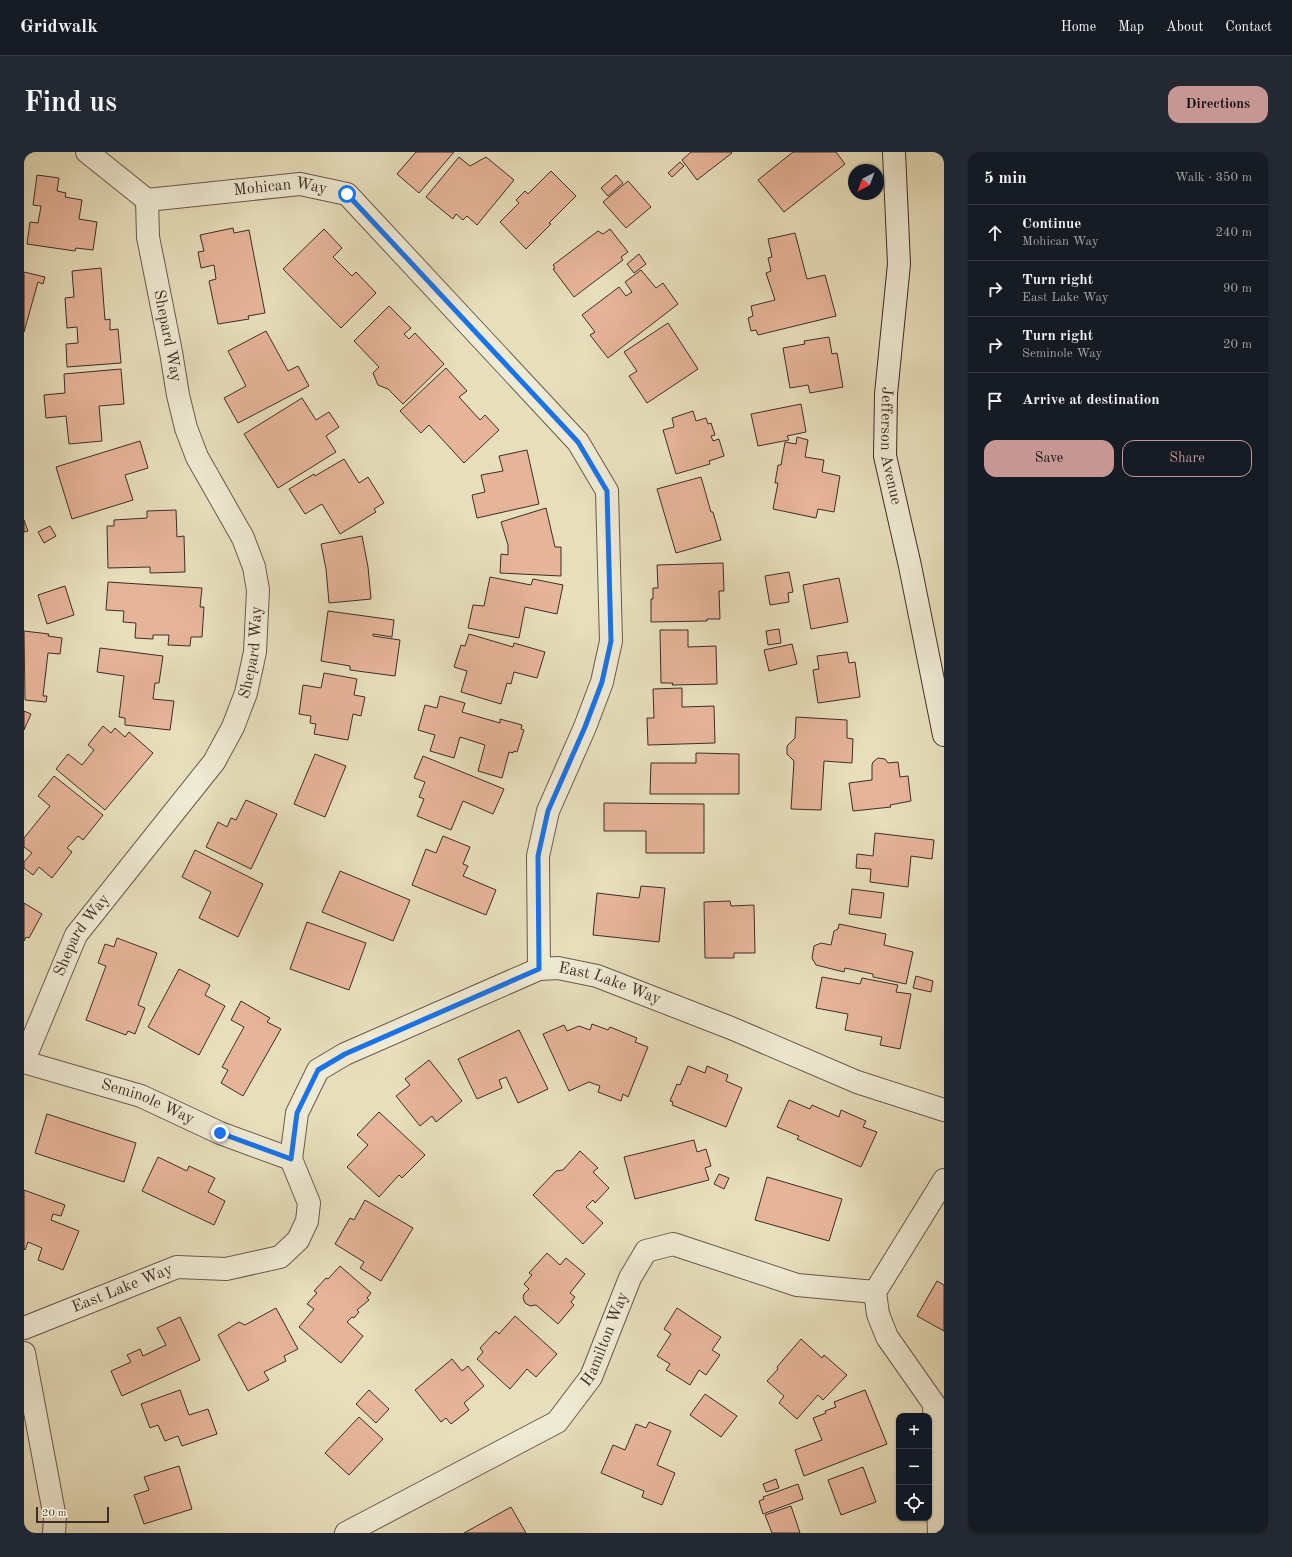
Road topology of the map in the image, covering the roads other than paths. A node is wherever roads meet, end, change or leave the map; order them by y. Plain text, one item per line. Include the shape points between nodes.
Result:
1 (87, 152) edge
2 (894, 152) edge
3 (147, 200) junction
4 (944, 734) edge
5 (539, 969) junction
6 (24, 1061) edge
7 (944, 1110) edge
8 (291, 1159) junction
9 (944, 1180) edge
10 (875, 1292) junction
11 (24, 1328) edge
12 (24, 1353) edge
13 (939, 1405) edge
14 (54, 1533) edge
15 (346, 1533) edge
16 (939, 1533) edge

1 - 3 street
2 - 4 street, Jefferson Avenue via 899,264 886,394 885,456
3 - 5 street, Mohican Way via 300,184 347,194 578,442 607,491 611,641 602,682 548,811 538,856
3 - 6 street, Shepard Way via 148,237 186,428 197,457 243,538 254,567 258,590 255,652 246,694 233,727 214,762 76,935
5 - 7 street, East Lake Way via 558,968 598,976 731,1028 856,1082
5 - 8 street, East Lake Way via 345,1054 318,1070 297,1113
6 - 8 street, Seminole Way via 141,1096 220,1133
8 - 11 street, East Lake Way via 309,1203 307,1221 298,1240 280,1256 226,1269 177,1268
9 - 10 street
10 - 13 street via 878,1314 886,1337
10 - 15 street, Hamilton Way via 797,1285 673,1244 646,1251 630,1278 591,1377 557,1422
12 - 14 street via 55,1518
13 - 16 street

